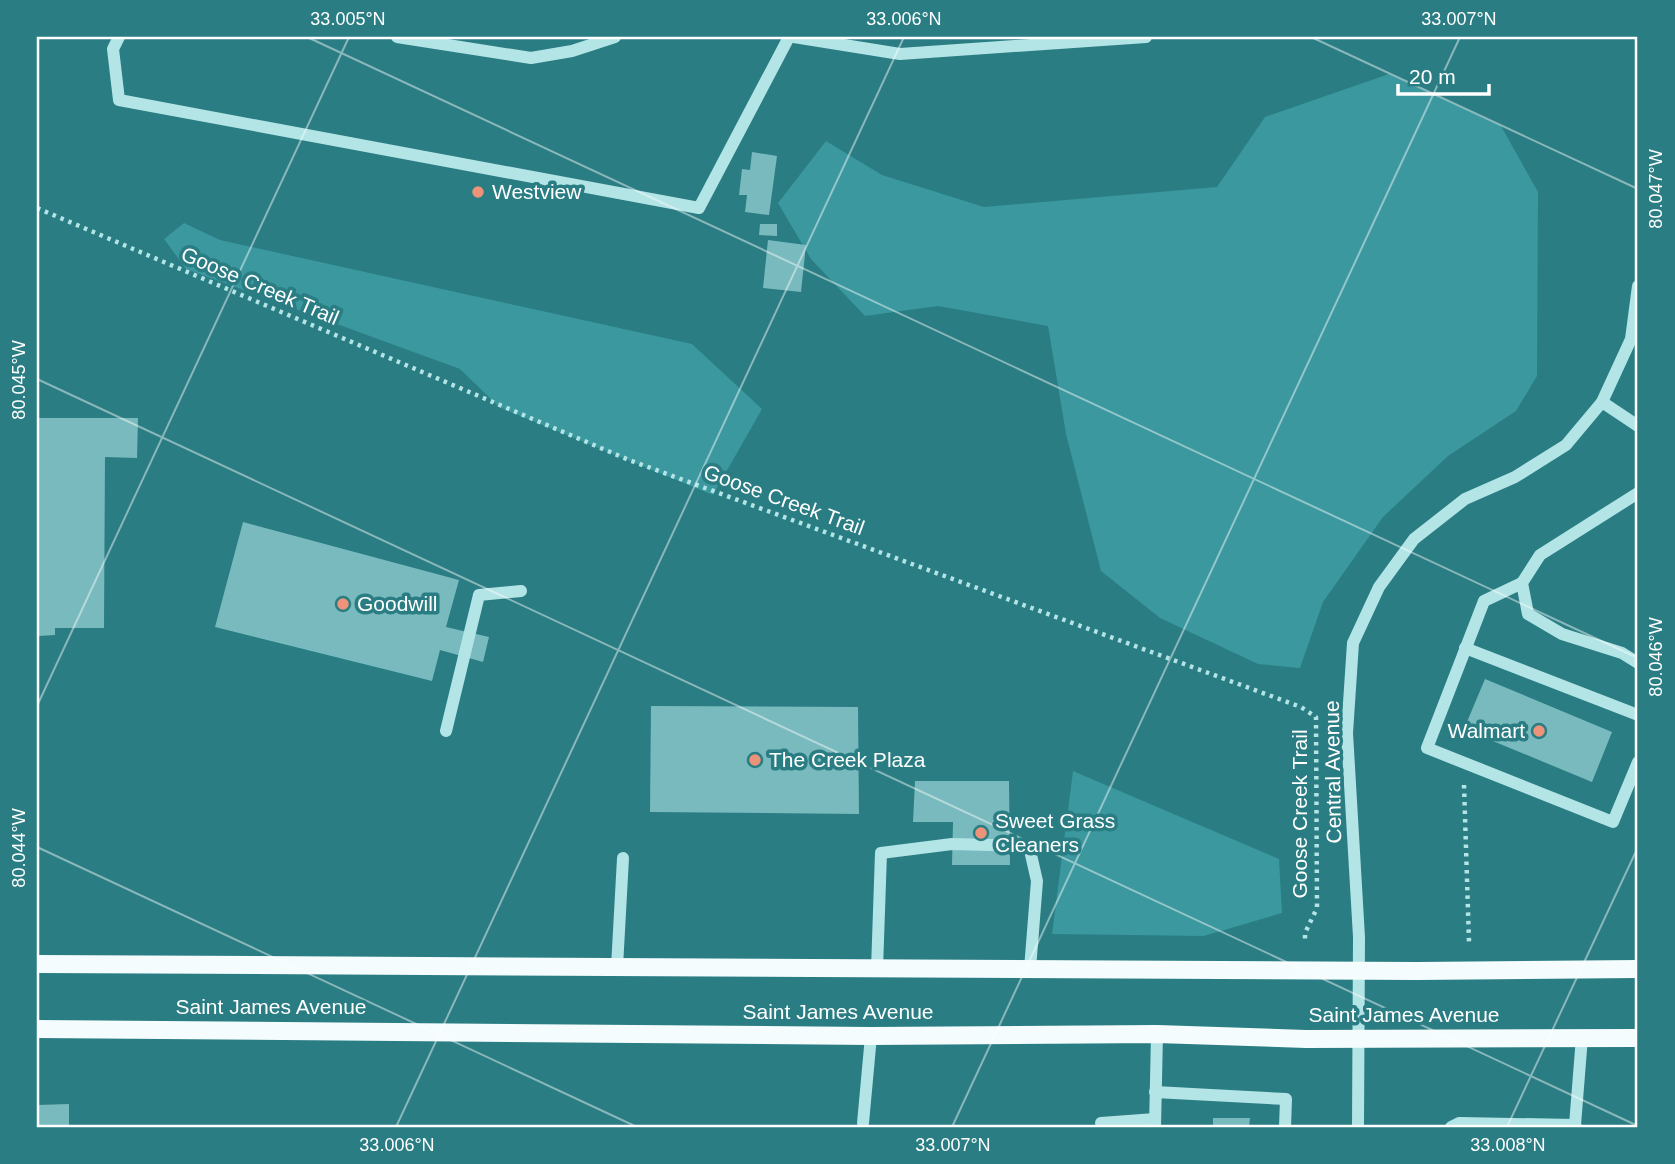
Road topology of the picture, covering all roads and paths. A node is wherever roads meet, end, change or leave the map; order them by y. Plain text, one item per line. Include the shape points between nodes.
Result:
1 (119, 37) edge
2 (397, 37) edge
3 (615, 37) edge
4 (791, 37) edge
5 (1146, 37) edge
6 (37, 208) edge
7 (1638, 286) edge
8 (1602, 402) junction
9 (1638, 426) edge
10 (1638, 494) edge
11 (1522, 583) junction
12 (522, 591) dead end
13 (1465, 648) junction
14 (1638, 663) edge
15 (1638, 715) edge
16 (446, 731) dead end
17 (1638, 762) edge
18 (1464, 763) junction
19 (623, 858) dead end
20 (1469, 942) dead end
21 (1305, 943) dead end
22 (37, 964) edge
23 (617, 967) junction
24 (877, 968) junction
25 (1030, 969) junction
26 (1638, 969) edge
27 (1359, 970) junction
28 (37, 1030) edge
29 (1157, 1034) junction
30 (871, 1036) junction
31 (1582, 1037) junction
32 (1358, 1038) junction
33 (1638, 1038) edge
34 (1155, 1093) junction
35 (863, 1123) dead end
36 (1101, 1123) dead end
37 (1155, 1123) edge
38 (1576, 1126) edge
39 (1285, 1127) edge
40 (1358, 1127) edge
41 (1451, 1127) edge

1 - 4 street via 113,49 119,100 699,208
2 - 3 street via 531,58
4 - 5 street via 900,54
6 - 21 path, Goose Creek Trail via 629,460 1301,707 1316,717 1317,908
7 - 8 street, Central Avenue via 1631,339
8 - 9 street
8 - 27 street, Central Avenue via 1566,445 1515,477 1465,499 1414,539 1379,587 1353,643 1347,733
10 - 11 street via 1540,555
11 - 13 street via 1484,601
11 - 14 street via 1528,614 1562,634 1622,653
12 - 16 street via 479,595
13 - 15 street
13 - 18 street via 1427,748
17 - 18 street via 1613,822
18 - 20 path
19 - 23 street
22 - 23 main road, Saint James Avenue
23 - 24 main road, Saint James Avenue
24 - 25 main road, Saint James Avenue
24 - 25 street via 881,853 952,844 1029,846 1037,881
25 - 27 main road, Saint James Avenue
26 - 27 main road, Saint James Avenue
27 - 32 street, Central Avenue
28 - 30 main road, Saint James Avenue
29 - 30 main road, Saint James Avenue
29 - 32 main road, Saint James Avenue
29 - 34 street
30 - 35 street
31 - 32 main road, Saint James Avenue
31 - 33 main road, Saint James Avenue
31 - 38 street
32 - 40 street, Central Avenue
34 - 37 street
34 - 39 street via 1286,1099
36 - 37 street
38 - 41 street via 1459,1123

